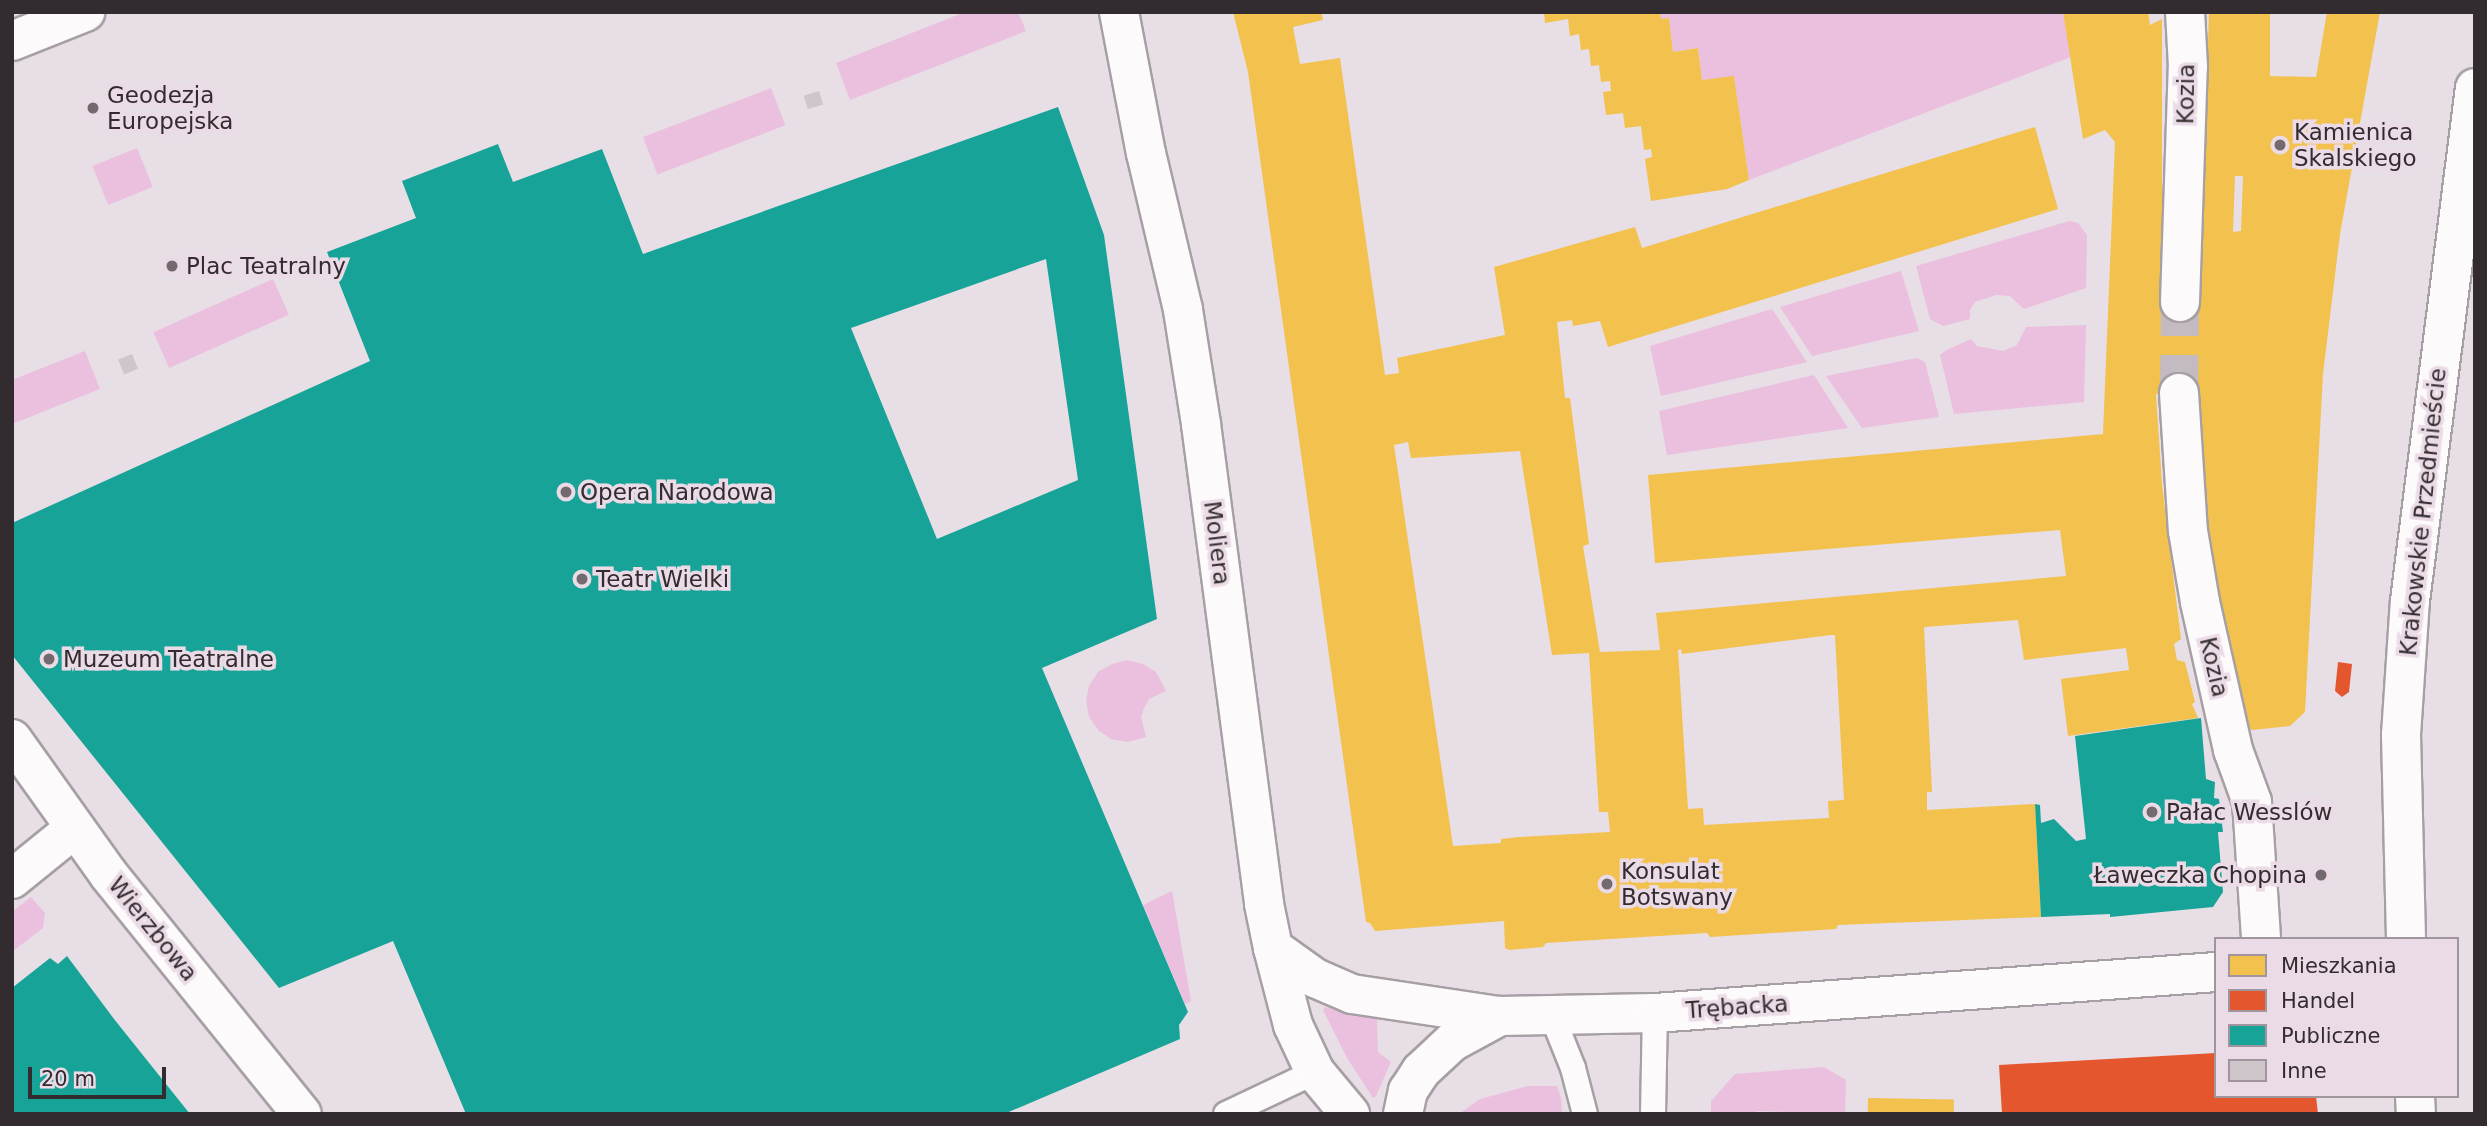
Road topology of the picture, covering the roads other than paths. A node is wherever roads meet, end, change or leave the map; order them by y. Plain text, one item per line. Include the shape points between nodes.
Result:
1 (85, 12) edge
2 (1119, 12) edge
3 (2185, 12) edge
4 (12, 41) edge
5 (2475, 88) edge
6 (2180, 302) tunnel mouth
7 (2179, 393) tunnel mouth
8 (12, 739) edge
9 (75, 828) junction
10 (12, 879) edge
11 (2261, 937) edge
12 (2406, 937) edge
13 (1273, 947) junction
14 (2214, 972) edge
15 (1552, 1013) junction
16 (1655, 1013) junction
17 (1500, 1016) junction
18 (1315, 1072) junction
19 (302, 1114) edge
20 (1226, 1114) edge
21 (1350, 1114) edge
22 (1403, 1114) edge
23 (1585, 1114) edge
24 (1653, 1114) edge

1 - 4 street
2 - 13 street, Moliera via 1183,310
3 - 6 street, Kozia via 2188,67
5 - 12 street, Krakowskie Przedmieście via 2410,601 2401,735
7 - 11 street, Kozia via 2188,531 2233,750 2252,802
8 - 9 street, Wierzbowa
9 - 10 street
9 - 19 street, Wierzbowa
13 - 17 street, Trębacka via 1315,978 1352,994
13 - 18 street, Moliera via 1293,1026
14 - 16 street, Trębacka
15 - 16 street, Trębacka
15 - 17 street, Trębacka
15 - 23 lane
16 - 24 lane
17 - 22 street via 1452,1042 1421,1071 1408,1091
18 - 20 lane
18 - 21 street, Moliera

